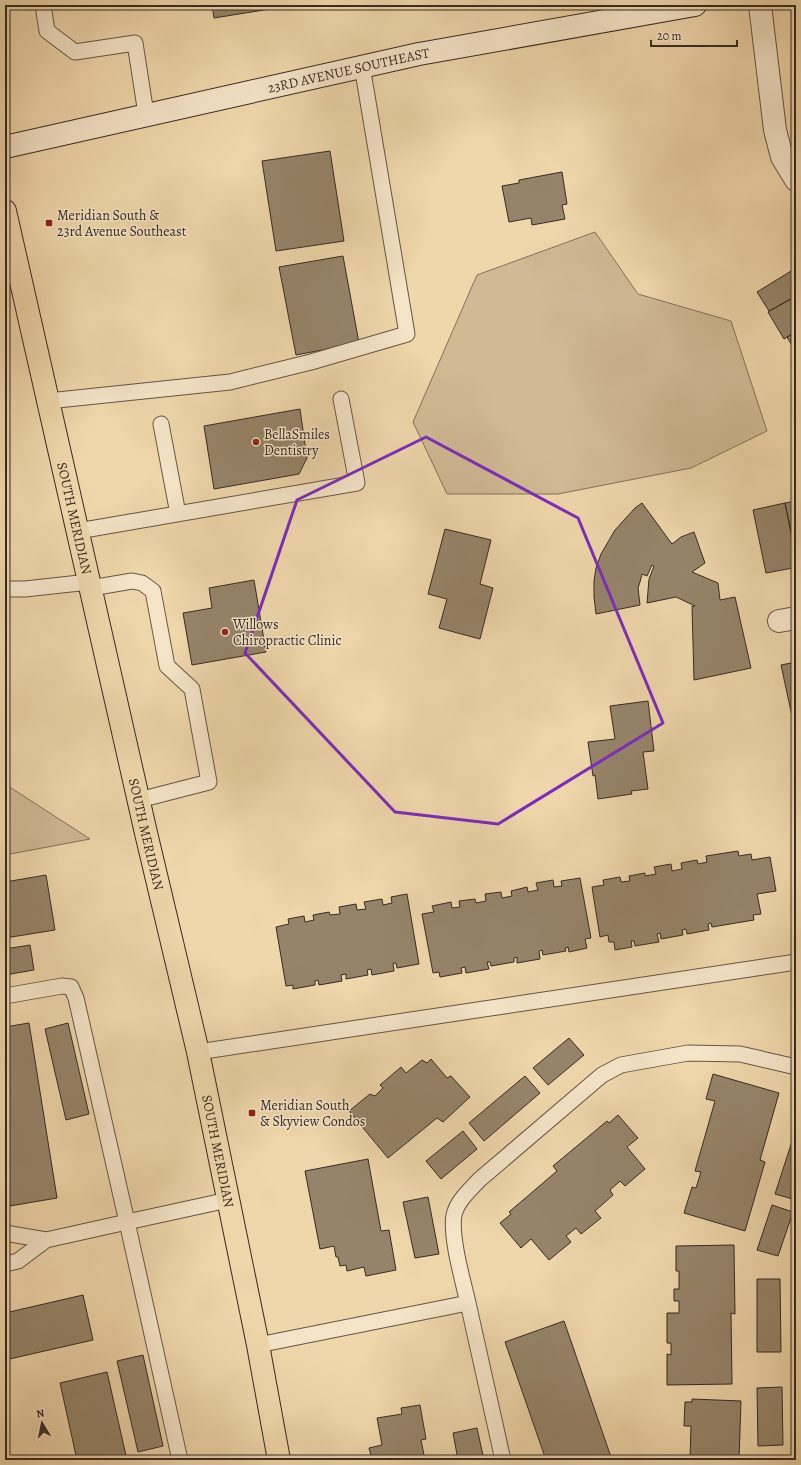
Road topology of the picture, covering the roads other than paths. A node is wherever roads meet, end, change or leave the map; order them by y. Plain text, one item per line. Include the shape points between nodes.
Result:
1 (43, 5) edge
2 (695, 5) edge
3 (760, 5) edge
4 (362, 66) junction
5 (146, 114) junction
6 (5, 147) edge
7 (796, 180) edge
8 (5, 211) edge
9 (341, 399) dead end
10 (48, 401) junction
11 (161, 424) dead end
12 (178, 514) junction
13 (78, 531) junction
14 (90, 585) junction
15 (5, 589) edge
16 (139, 800) junction
17 (796, 962) edge
18 (5, 996) edge
19 (198, 1052) junction
20 (796, 1067) edge
21 (228, 1200) junction
22 (127, 1222) junction
23 (5, 1233) edge
24 (46, 1240) junction
25 (5, 1264) edge
26 (468, 1303) junction
27 (258, 1345) junction
28 (180, 1460) edge
29 (279, 1460) edge
30 (503, 1460) edge

1 - 5 lane via 47,31 75,52 135,43
2 - 4 street, 23RD AVENUE SOUTHEAST
3 - 7 street via 775,130 782,157
4 - 5 street, 23RD AVENUE SOUTHEAST
4 - 10 lane via 407,334 230,382
5 - 6 street, 23RD AVENUE SOUTHEAST
8 - 10 main road, SOUTH MERIDIAN
9 - 12 lane via 357,483
10 - 13 main road, SOUTH MERIDIAN
11 - 12 lane
12 - 13 lane
13 - 14 main road, SOUTH MERIDIAN
14 - 15 lane
14 - 16 main road, SOUTH MERIDIAN
14 - 16 lane via 132,581 142,583 153,591 167,666 192,689 209,782
16 - 19 main road, SOUTH MERIDIAN
17 - 19 lane
18 - 22 lane via 62,986 71,987 76,998
19 - 21 main road, SOUTH MERIDIAN
20 - 26 lane via 740,1054 688,1053 621,1065 602,1075 479,1180 464,1197 454,1214 454,1234
21 - 22 lane
21 - 27 main road, SOUTH MERIDIAN
22 - 24 lane
22 - 28 lane
23 - 24 lane
24 - 25 lane via 18,1261
26 - 27 lane
26 - 30 lane
27 - 29 main road, SOUTH MERIDIAN

